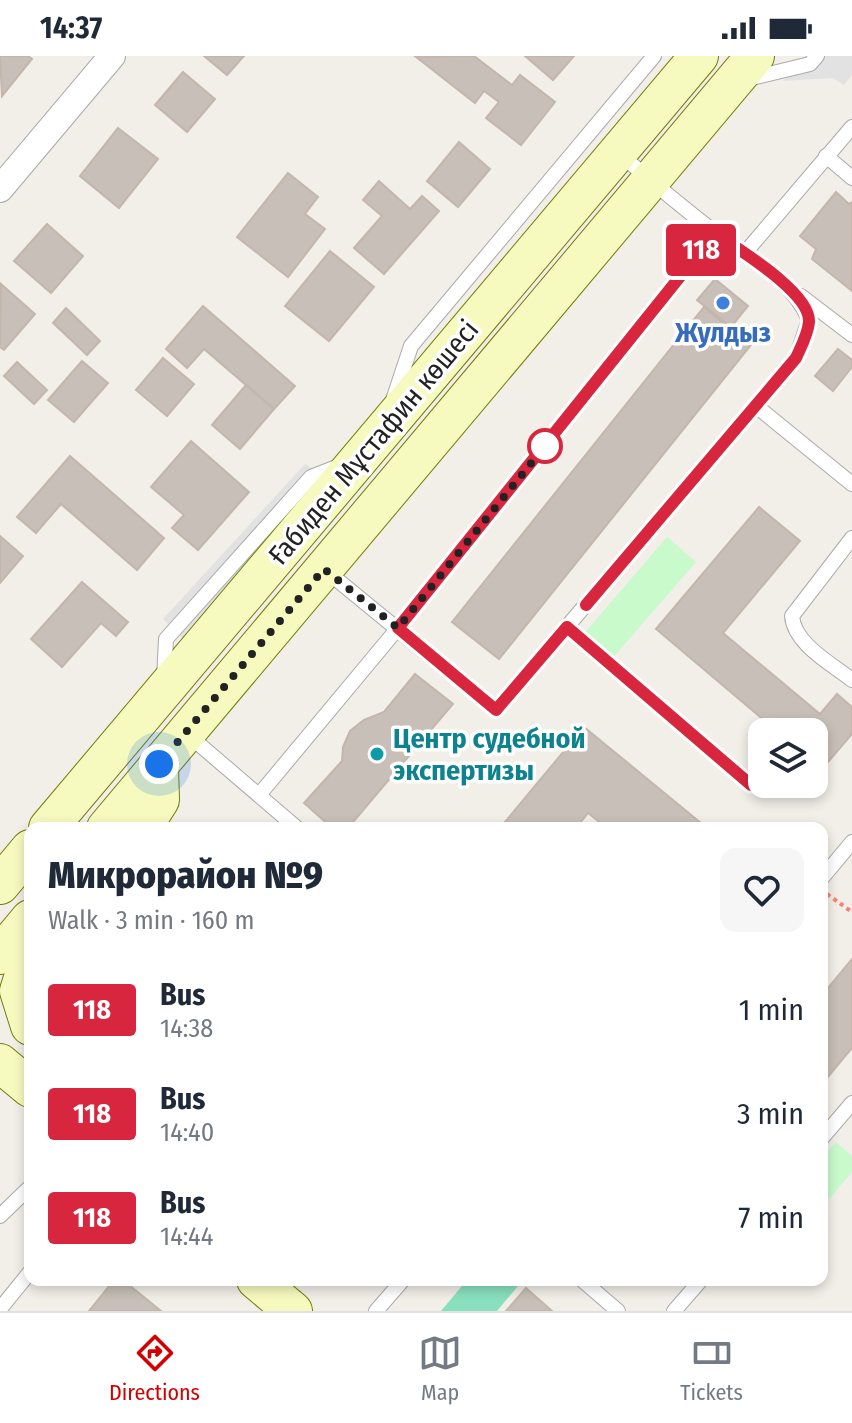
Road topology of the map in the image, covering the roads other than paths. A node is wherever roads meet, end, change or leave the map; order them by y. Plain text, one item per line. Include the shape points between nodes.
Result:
1 (112, 56) edge
2 (654, 56) edge
3 (699, 56) edge
4 (817, 56) edge
5 (743, 70) edge
6 (852, 127) edge
7 (618, 152) junction
8 (826, 156) junction
9 (852, 178) edge
10 (651, 181) junction
11 (0, 189) edge
12 (715, 233) junction
13 (744, 254) junction
14 (784, 283) junction
15 (852, 335) edge
16 (756, 406) junction
17 (384, 429) junction
18 (852, 484) edge
19 (852, 538) edge
20 (324, 569) junction
21 (567, 627) junction
22 (398, 628) junction
23 (852, 680) edge
24 (186, 732) junction
25 (159, 764) junction
26 (748, 782) edge
27 (259, 795) junction
28 (53, 822) edge
29 (111, 822) edge
30 (146, 822) edge
31 (290, 822) edge
32 (852, 842) edge
33 (24, 856) edge
34 (828, 871) edge
35 (0, 885) edge
36 (24, 926) edge
37 (0, 955) edge
38 (24, 975) edge
39 (24, 1007) edge
40 (0, 1063) edge
41 (24, 1083) edge
42 (852, 1103) edge
43 (828, 1131) edge
44 (24, 1193) edge
45 (0, 1216) edge
46 (24, 1279) edge
47 (263, 1286) edge
48 (398, 1286) edge
49 (589, 1286) edge
50 (696, 1286) edge
51 (0, 1309) edge
52 (293, 1311) edge
53 (376, 1311) edge
54 (618, 1311) edge
55 (674, 1311) edge

1 - 11 street
2 - 17 lane via 411,346
3 - 7 main road, Ғабиден Мұстафин көшесі
4 - 5 lane via 810,64
5 - 10 main road, Ғабиден Мұстафин көшесі
6 - 8 lane
7 - 10 lane
7 - 17 main road, Ғабиден Мұстафин көшесі
8 - 9 lane
8 - 13 lane
10 - 12 lane
10 - 20 main road, Ғабиден Мұстафин көшесі
12 - 13 lane
12 - 22 lane
13 - 14 lane
14 - 15 lane
14 - 16 lane via 802,301 809,320 796,358
16 - 18 lane
16 - 21 lane
17 - 28 main road, Ғабиден Мұстафин көшесі
19 - 23 lane via 792,616 800,638
20 - 22 lane
20 - 24 main road, Ғабиден Мұстафин көшесі
21 - 22 lane via 496,710
21 - 26 lane
22 - 27 lane
24 - 25 main road, Ғабиден Мұстафин көшесі
24 - 27 lane
25 - 29 main road, Ғабиден Мұстафин көшесі
25 - 30 main road via 160,800
27 - 31 lane
32 - 34 lane
33 - 35 main road
36 - 37 main road
38 - 39 main road via 19,991
40 - 41 main road
42 - 43 lane
44 - 45 lane
46 - 51 lane
47 - 52 main road
48 - 53 lane
49 - 54 lane
50 - 55 lane

